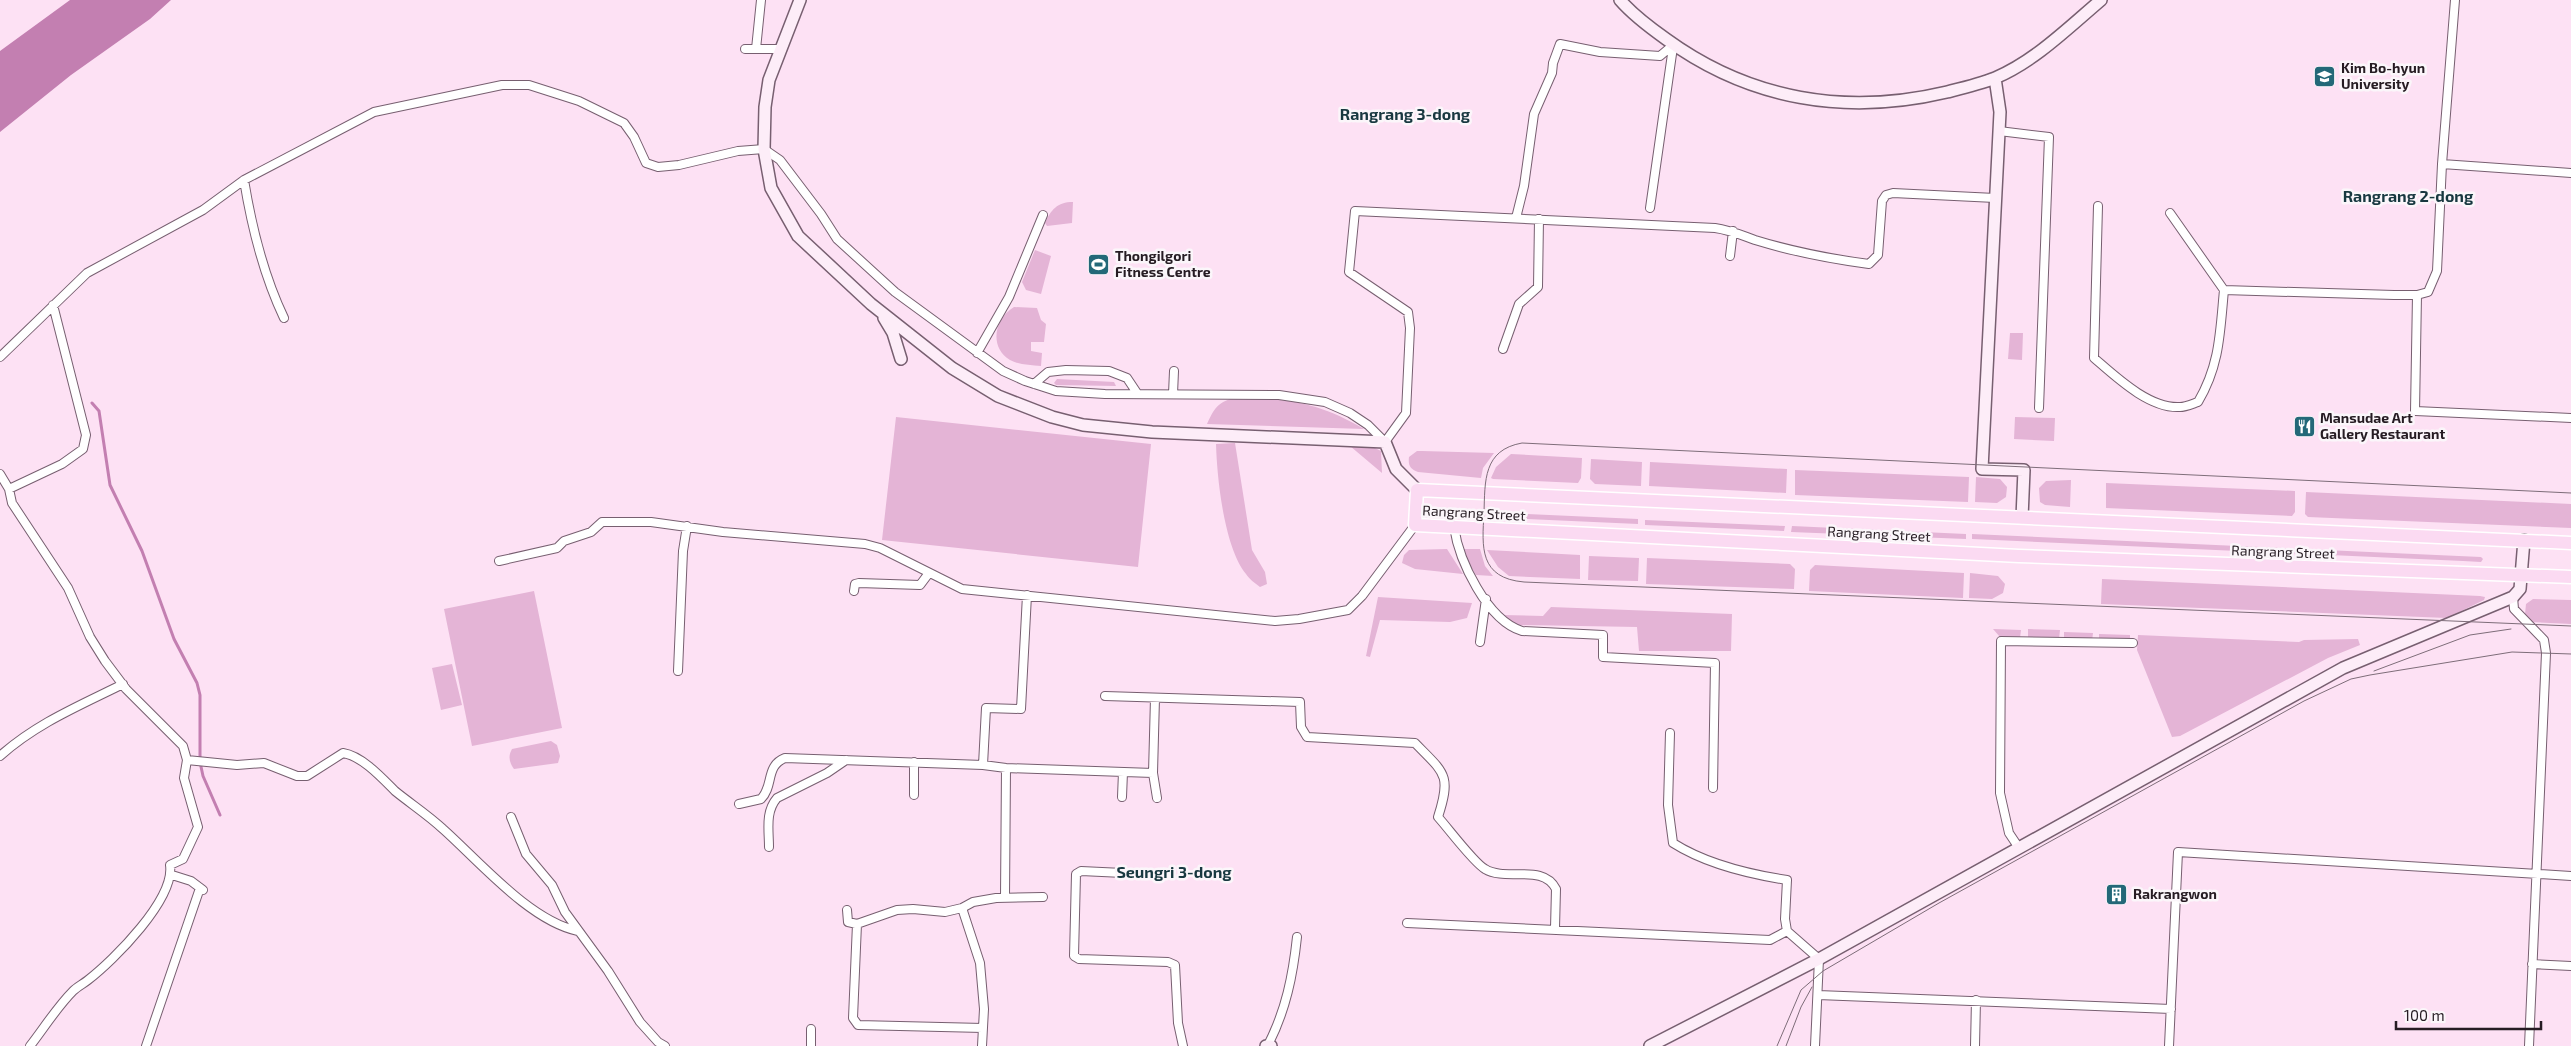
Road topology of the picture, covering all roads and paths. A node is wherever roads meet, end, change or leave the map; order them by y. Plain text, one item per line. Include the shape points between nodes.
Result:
1 (761, 0) edge
2 (800, 0) edge
3 (1620, 0) edge
4 (2101, 0) edge
5 (2455, 0) edge
6 (1673, 45) junction
7 (745, 49) dead end
8 (756, 49) junction
9 (780, 49) junction
10 (1995, 78) junction
11 (1998, 131) junction
12 (764, 149) junction
13 (2442, 164) junction
14 (2571, 172) edge
15 (244, 180) junction
16 (1995, 198) junction
17 (2098, 206) dead end
18 (1650, 208) dead end
19 (2170, 213) dead end
20 (1043, 216) dead end
21 (1516, 218) junction
22 (1540, 219) junction
23 (1734, 231) junction
24 (1730, 256) dead end
25 (2224, 290) junction
26 (2417, 295) junction
27 (871, 304) junction
28 (53, 305) junction
29 (284, 318) dead end
30 (1503, 349) dead end
31 (977, 353) junction
32 (0, 357) edge
33 (901, 358) dead end
34 (1174, 372) dead end
35 (1034, 384) junction
36 (1137, 393) junction
37 (1173, 394) junction
38 (2039, 408) dead end
39 (2571, 418) edge
40 (1385, 442) junction
41 (0, 474) edge
42 (9, 489) junction
43 (1416, 490) junction
44 (2022, 518) junction
45 (1415, 525) junction
46 (687, 526) junction
47 (1454, 527) junction
48 (2524, 540) junction
49 (2571, 543) edge
50 (498, 561) dead end
51 (929, 573) junction
52 (2522, 574) junction
53 (2571, 577) edge
54 (854, 591) dead end
55 (1027, 595) junction
56 (2514, 597) junction
57 (1486, 599) junction
58 (1480, 642) dead end
59 (2133, 643) dead end
60 (678, 671) dead end
61 (123, 684) junction
62 (1105, 696) dead end
63 (1156, 698) junction
64 (1670, 733) dead end
65 (0, 756) edge
66 (187, 760) junction
67 (846, 760) junction
68 (914, 762) junction
69 (982, 765) junction
70 (1006, 768) junction
71 (1122, 772) junction
72 (1153, 773) junction
73 (1713, 788) dead end
74 (914, 795) dead end
75 (1122, 798) dead end
76 (1157, 798) dead end
77 (739, 804) dead end
78 (512, 817) dead end
79 (769, 847) dead end
80 (2019, 848) junction
81 (1123, 873) dead end
82 (172, 874) junction
83 (2536, 876) junction
84 (2571, 876) edge
85 (1005, 897) junction
86 (1043, 897) dead end
87 (962, 908) junction
88 (847, 910) dead end
89 (1408, 923) dead end
90 (857, 924) junction
91 (1554, 928) junction
92 (578, 930) junction
93 (1787, 931) junction
94 (1297, 937) dead end
95 (1819, 959) junction
96 (2532, 964) junction
97 (2571, 966) edge
98 (1818, 995) junction
99 (1976, 1000) junction
100 (2171, 1009) junction
101 (983, 1028) junction
102 (811, 1029) dead end
103 (30, 1046) edge
104 (146, 1046) edge
105 (665, 1046) edge
106 (811, 1046) edge
107 (982, 1046) edge
108 (1183, 1046) edge
109 (1269, 1046) edge
110 (1650, 1046) edge
111 (1815, 1046) edge
112 (1975, 1046) edge
113 (2169, 1046) edge
114 (2529, 1046) edge

1 - 8 street
2 - 9 main road
3 - 6 main road
4 - 10 main road via 2038,53
5 - 13 street
6 - 10 main road via 1733,78 1789,96 1822,102 1858,104 1918,99
6 - 18 street
6 - 21 street via 1660,56 1600,52 1560,44 1552,73 1534,114
7 - 8 street
8 - 9 street
9 - 12 main road via 765,106
10 - 11 main road via 2000,112
11 - 16 main road
11 - 38 street via 2049,137
12 - 15 street via 658,167 646,164 624,123 608,114 529,85 502,85 374,112
12 - 27 main road via 771,188 798,236
12 - 31 street via 780,160 837,239 895,292
13 - 14 street
13 - 26 street via 2437,271 2428,292
15 - 28 street via 203,210 87,274
15 - 29 street via 251,226 272,293
16 - 23 street via 1886,195 1882,201 1878,255 1869,264 1755,240
16 - 44 main road via 1982,469 2024,470
17 - 25 street via 2094,358 2125,386 2157,402 2179,407 2198,402 2207,388 2217,359
19 - 25 street
20 - 31 street via 1009,297
21 - 22 street
21 - 40 street via 1355,211 1349,272 1408,312 1406,412
22 - 23 street
22 - 30 street via 1538,287 1519,304
23 - 24 street
25 - 26 street
26 - 39 street via 2415,411
27 - 33 main road via 893,333
27 - 40 main road via 975,383 1034,411 1083,425
28 - 32 street
28 - 42 street via 86,435 83,449 62,464
31 - 35 street via 1002,371
34 - 37 street
35 - 36 street via 1056,391
35 - 36 street via 1048,372 1109,371 1127,378
36 - 37 street
37 - 40 street via 1279,395 1325,402 1368,425
40 - 43 main road via 1396,470
41 - 42 street
42 - 61 street via 12,502 68,588 90,637
43 - 44 main road, Rangrang Street
43 - 45 main road, Rangrang Street
44 - 48 main road, Rangrang Street
45 - 47 main road, Rangrang Street
45 - 55 street via 1348,610 1319,616 1275,621
46 - 50 street via 602,522 591,532 564,541 557,548
46 - 51 street via 865,544 880,548
46 - 60 street
47 - 52 main road, Rangrang Street via 2270,567
47 - 57 street via 1457,548
48 - 49 main road, Rangrang Street
48 - 52 main road
51 - 54 street via 920,585 859,583 855,584
51 - 55 street via 962,589
52 - 53 main road, Rangrang Street
52 - 56 main road via 2520,590
55 - 69 street via 1021,709 986,708
56 - 80 main road via 2343,668
56 - 83 street via 2514,609 2544,640 2546,653
57 - 58 street
57 - 73 street via 1499,619 1522,631 1603,635 1603,657 1715,663
59 - 80 street via 2001,641 2000,793 2008,833
61 - 65 street via 52,718 21,737
61 - 66 street via 183,746
62 - 63 street
63 - 72 street
63 - 91 street via 1300,702 1301,727 1307,737 1415,743 1444,772 1446,792 1438,817 1485,870 1541,876 1553,883 1556,889
64 - 93 street via 1668,805 1673,843 1691,854 1754,875 1787,880
66 - 82 street via 184,778 198,827 183,859 170,865
66 - 92 street via 237,765 264,763 297,776 307,776 343,753 348,754 441,827 528,906 556,924
67 - 68 street
67 - 77 street via 785,758 772,768 765,795
67 - 79 street via 828,773 777,798 769,810
68 - 69 street
68 - 74 street
69 - 70 street
70 - 71 street
70 - 85 street
71 - 72 street
71 - 75 street
72 - 76 street
78 - 92 street via 526,854 552,885 564,912
80 - 95 main road
81 - 108 street via 1081,871 1076,874 1074,956 1079,959 1168,962 1176,965 1178,1023
82 - 103 street via 161,899 139,928 117,953 73,990
82 - 104 street via 191,881 202,890
83 - 84 street
83 - 96 street
83 - 100 street via 2386,863 2178,852
85 - 86 street
85 - 87 street via 973,902
87 - 90 street via 944,912 897,910
87 - 101 street via 980,963
88 - 90 street via 848,922
89 - 91 street
90 - 101 street via 854,1018 858,1024
91 - 93 street via 1770,940
92 - 105 street via 640,1022
93 - 95 street
94 - 109 street via 1293,975 1281,1021
95 - 98 street
95 - 110 main road
96 - 97 street
96 - 114 street
98 - 99 street
98 - 111 street
99 - 100 street
99 - 112 street
100 - 113 street
101 - 107 street
102 - 106 street

